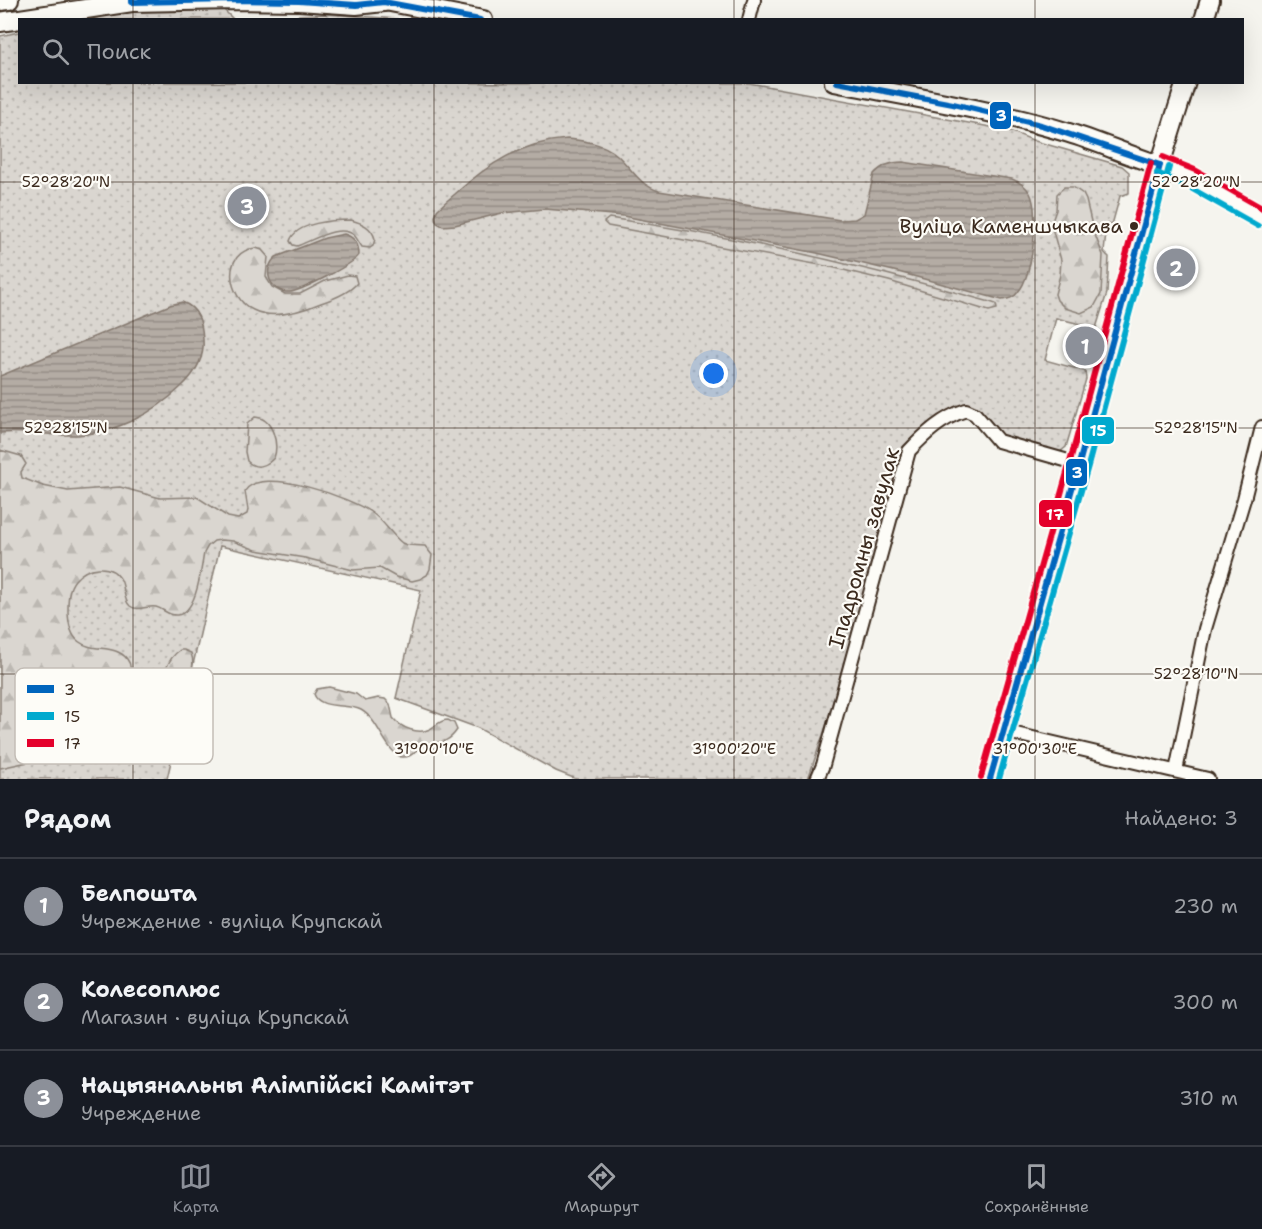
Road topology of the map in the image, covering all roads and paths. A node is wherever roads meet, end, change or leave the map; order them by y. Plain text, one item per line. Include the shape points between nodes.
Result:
1 (9, 0) edge
2 (754, 0) edge
3 (1210, 0) edge
4 (0, 1) edge
5 (382, 1) edge
6 (26, 18) edge
7 (472, 18) edge
8 (750, 18) edge
9 (1205, 18) edge
10 (18, 19) edge
11 (0, 22) edge
12 (844, 84) edge
13 (1185, 84) edge
14 (1160, 165) junction
15 (1262, 218) edge
16 (1262, 427) edge
17 (1079, 464) junction
18 (1003, 731) junction
19 (1176, 771) junction
20 (1157, 773) edge
21 (817, 779) edge
22 (990, 779) edge
23 (1208, 779) edge

1 - 4 main road
2 - 8 street
3 - 9 main road
5 - 6 main road via 356,5 132,2
5 - 7 main road
10 - 11 main road
12 - 14 main road via 1035,124
13 - 14 main road
14 - 15 street
14 - 17 main road
16 - 19 street via 1205,629
17 - 18 main road
17 - 21 street, Іпадромны завулак via 998,441 975,414 966,410 928,430 909,451
18 - 20 street
18 - 22 main road
19 - 20 street
19 - 23 street

